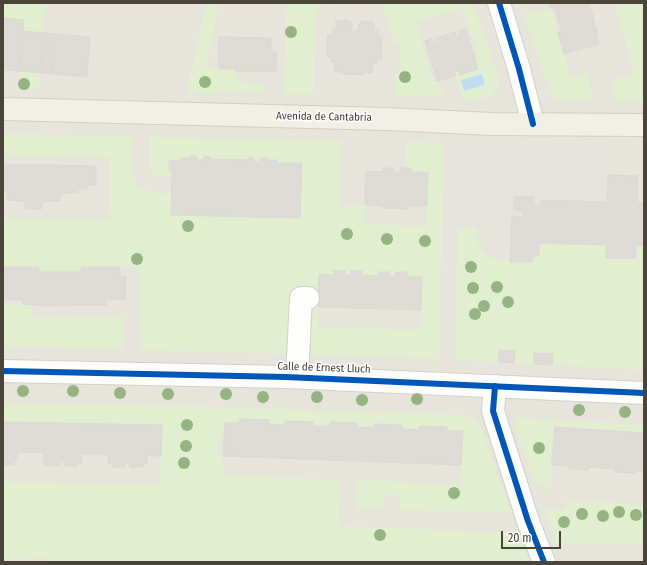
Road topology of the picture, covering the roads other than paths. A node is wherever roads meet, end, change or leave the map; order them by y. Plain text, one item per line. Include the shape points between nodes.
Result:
1 (499, 3) edge
2 (3, 109) edge
3 (533, 124) junction
4 (644, 125) edge
5 (308, 298) dead end
6 (3, 371) edge
7 (297, 377) junction
8 (496, 386) junction
9 (644, 393) edge
10 (544, 562) edge

1 - 3 street
2 - 3 main road, Avenida de Cantabria
3 - 4 main road, Avenida de Cantabria
5 - 7 street via 301,298
6 - 7 street, Calle de Ernest Lluch
7 - 8 street, Calle de Ernest Lluch
8 - 9 street, Calle de Ernest Lluch
8 - 10 street via 493,410

